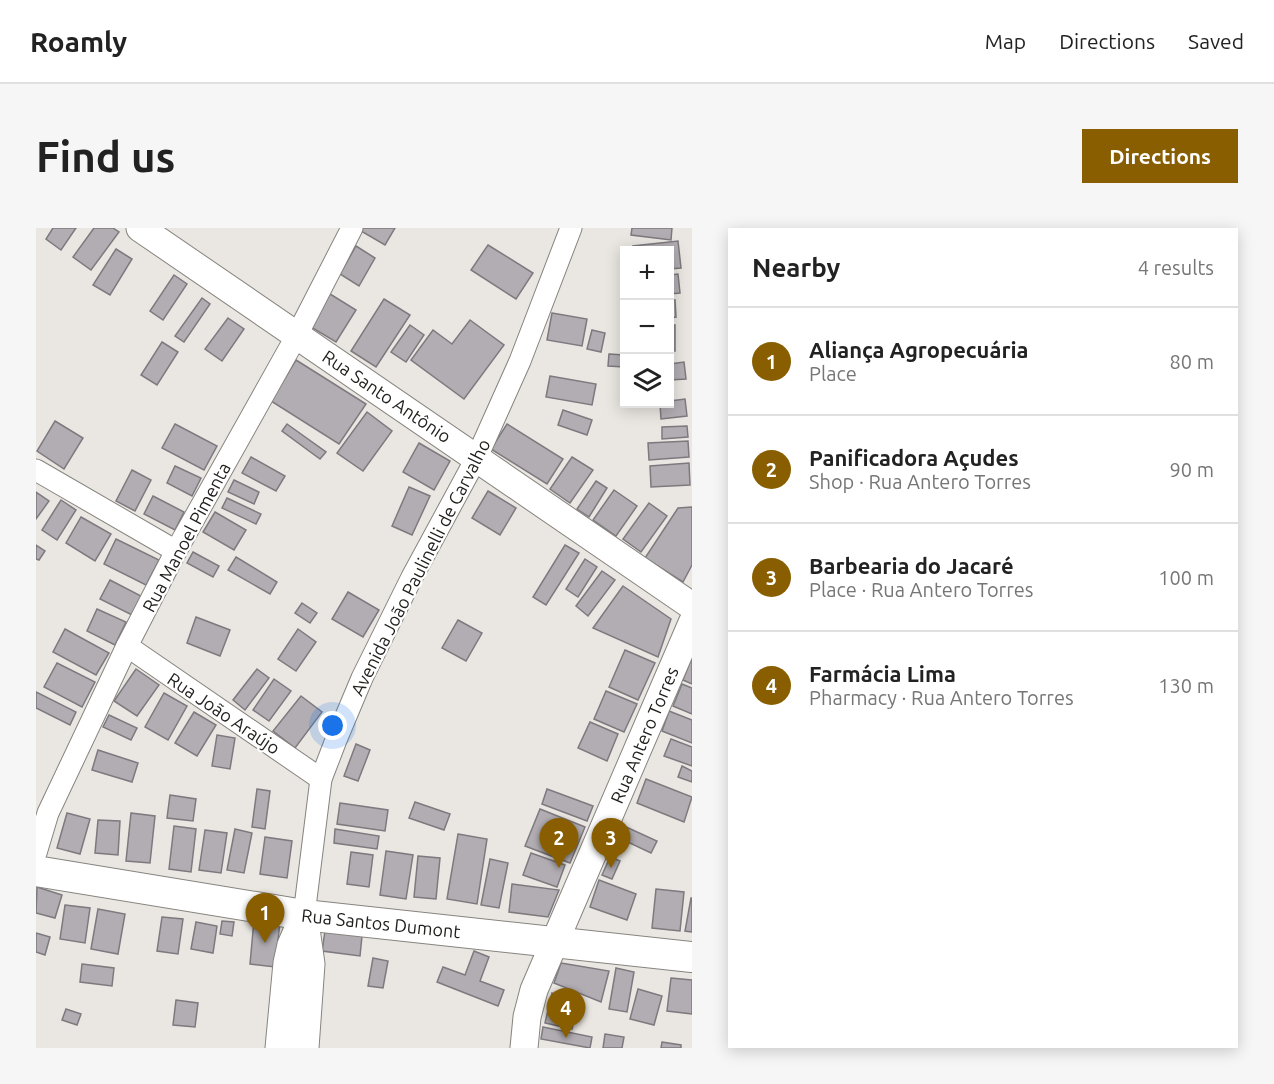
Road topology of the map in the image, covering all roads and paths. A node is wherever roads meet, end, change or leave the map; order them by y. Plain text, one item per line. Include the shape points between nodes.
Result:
1 (140, 228) edge
2 (352, 228) edge
3 (571, 228) edge
4 (297, 335) junction
5 (477, 457) junction
6 (36, 470) edge
7 (176, 550) junction
8 (692, 606) edge
9 (692, 623) edge
10 (127, 646) junction
11 (321, 779) junction
12 (36, 853) edge
13 (36, 871) edge
14 (303, 915) junction
15 (555, 942) junction
16 (692, 957) edge
17 (279, 1048) edge
18 (305, 1048) edge
19 (524, 1048) edge

1 - 4 street, Rua Santo Antônio
2 - 4 street, Rua Manoel Pimenta
3 - 5 street, Avenida João Paulinelli de Carvalho via 520,361
4 - 5 street, Rua Santo Antônio
4 - 7 street, Rua Manoel Pimenta
5 - 8 street, Rua Santo Antônio
5 - 11 street, Avenida João Paulinelli de Carvalho via 362,678
6 - 7 street
7 - 10 street, Rua Manoel Pimenta
9 - 15 street, Rua Antero Torres
10 - 11 street, Rua João Araújo
10 - 12 street, Rua Manoel Pimenta via 48,813
11 - 14 street, Avenida João Paulinelli de Carvalho
13 - 14 main road, Rua Santos Dumont
14 - 15 main road, Rua Santos Dumont
14 - 17 street, Avenida João Paulinelli de Carvalho via 287,963
14 - 18 street, Avenida João Paulinelli de Carvalho via 311,964
15 - 16 main road, Rua Santos Dumont
15 - 19 street, Rua Antero Torres via 534,990

